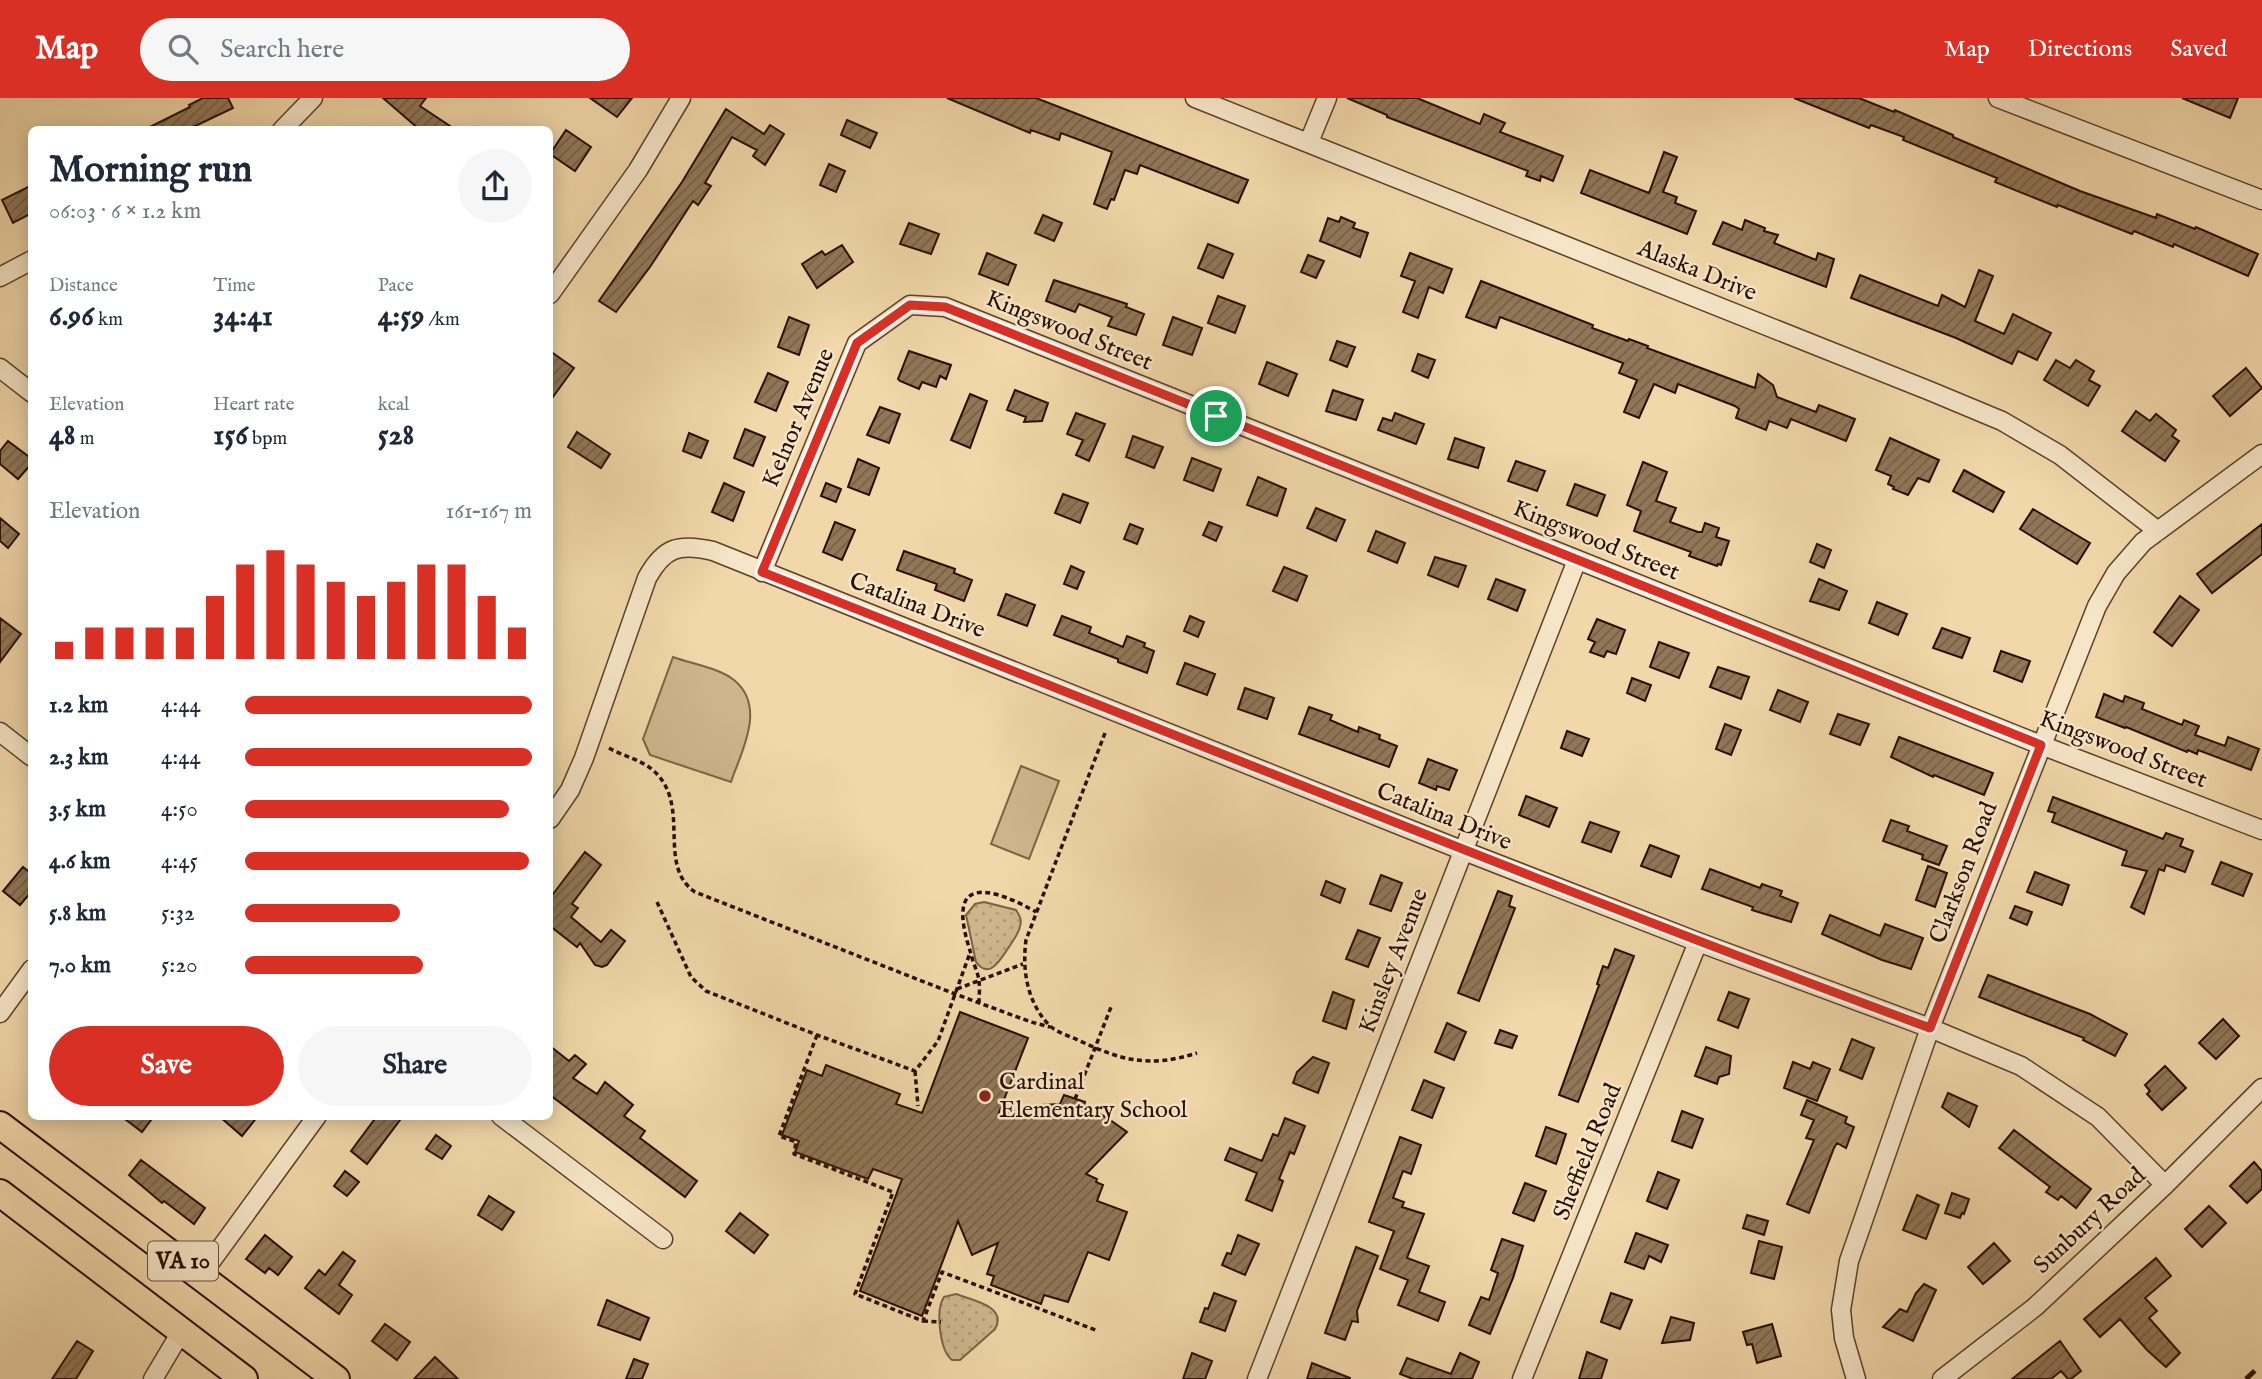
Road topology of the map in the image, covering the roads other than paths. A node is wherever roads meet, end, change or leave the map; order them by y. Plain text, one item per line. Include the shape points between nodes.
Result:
1 (313, 98) edge
2 (681, 98) edge
3 (1195, 98) edge
4 (1327, 98) edge
5 (1998, 98) edge
6 (286, 126) edge
7 (1309, 142) junction
8 (2262, 200) edge
9 (28, 262) edge
10 (0, 277) edge
11 (553, 290) edge
12 (910, 305) joint
13 (0, 368) edge
14 (28, 390) edge
15 (2262, 454) edge
16 (2158, 531) junction
17 (1577, 560) junction
18 (762, 572) junction
19 (0, 732) edge
20 (2041, 745) junction
21 (28, 754) edge
22 (553, 815) edge
23 (2262, 830) edge
24 (1464, 851) junction
25 (1698, 942) junction
26 (28, 975) edge
27 (0, 1013) edge
28 (1930, 1028) junction
29 (2262, 1088) edge
30 (314, 1120) edge
31 (506, 1120) edge
32 (0, 1125) edge
33 (2165, 1185) junction
34 (0, 1194) edge
35 (663, 1239) dead end
36 (201, 1275) junction
37 (181, 1332) junction
38 (153, 1379) edge
39 (244, 1379) edge
40 (336, 1379) edge
41 (1257, 1379) edge
42 (1522, 1379) edge
43 (1856, 1379) edge
44 (1942, 1379) edge

1 - 6 street
2 - 11 street via 638,170
3 - 7 street, Alaska Drive
4 - 7 street
5 - 8 street
7 - 16 street, Alaska Drive via 2002,421 2060,455
9 - 10 street
12 - 17 street, Kingswood Street via 945,307
12 - 18 street, Kelnor Avenue via 857,343
13 - 14 street
15 - 16 street, Clarkson Road
16 - 20 street, Clarkson Road via 2116,573 2097,606
17 - 20 street, Kingswood Street
17 - 24 street, Kinsley Avenue
18 - 22 street, Catalina Drive via 713,551 674,548 662,556 647,578 584,758
18 - 24 street, Catalina Drive
19 - 21 street
20 - 23 street, Kingswood Street
20 - 28 street, Clarkson Road
24 - 25 street, Catalina Drive
24 - 41 street, Kinsley Avenue
25 - 28 street, Catalina Drive
25 - 42 street, Sheffield Road
26 - 27 street
28 - 33 street, Catalina Drive via 2021,1066 2098,1117
28 - 43 street, Clarkson Road via 1843,1285 1844,1338
29 - 33 street, Sunbury Road
30 - 36 street
31 - 35 street
32 - 36 main road, VA 10
33 - 44 street, Sunbury Road via 2035,1307
34 - 37 main road, VA 10
36 - 40 main road, VA 10
37 - 38 street
37 - 39 main road, VA 10

